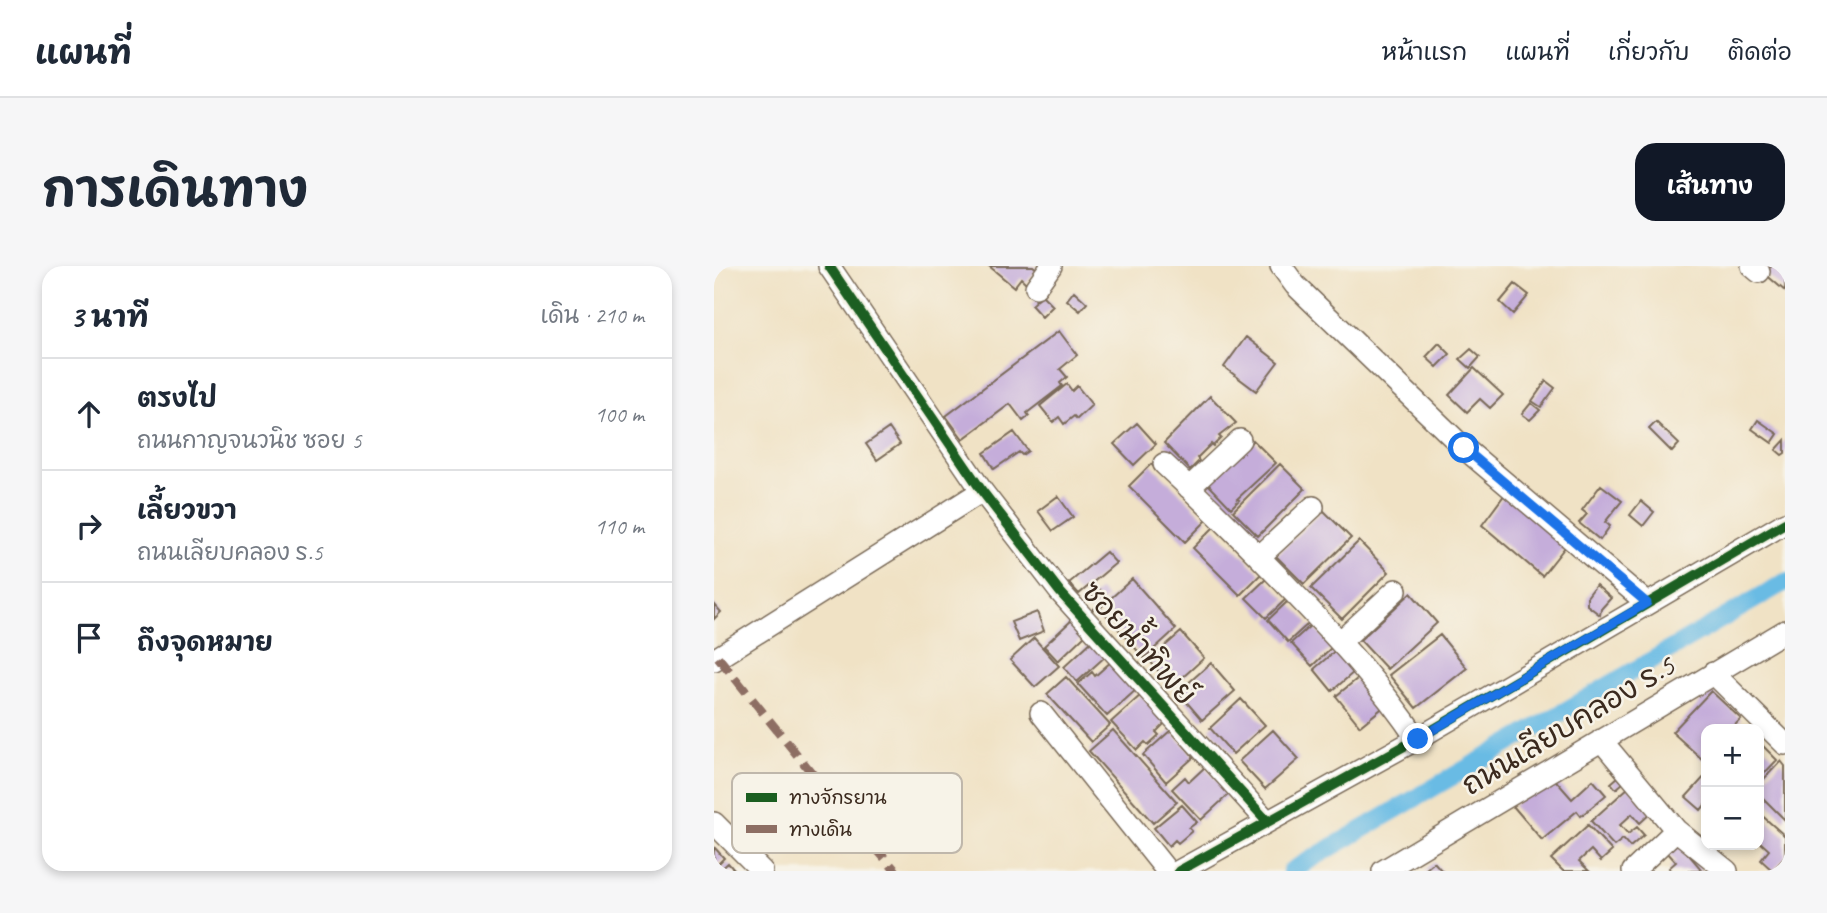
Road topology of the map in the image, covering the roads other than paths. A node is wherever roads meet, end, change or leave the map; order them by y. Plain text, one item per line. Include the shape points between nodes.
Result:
1 (829, 266) edge
2 (1051, 266) edge
3 (1280, 266) edge
4 (1036, 287) dead end
5 (1240, 440) dead end
6 (1164, 464) dead end
7 (1189, 488) junction
8 (982, 491) junction
9 (1313, 507) dead end
10 (1785, 523) edge
11 (1259, 557) junction
12 (1396, 590) dead end
13 (1647, 603) junction
14 (1785, 631) edge
15 (1340, 642) junction
16 (714, 660) edge
17 (1713, 673) junction
18 (1041, 713) dead end
19 (1418, 739) junction
20 (1601, 740) junction
21 (1785, 744) edge
22 (1267, 821) junction
23 (714, 823) edge
24 (1676, 830) junction
25 (732, 841) edge
26 (744, 853) edge
27 (762, 871) edge
28 (1167, 871) edge
29 (1179, 871) edge
30 (1382, 871) edge
31 (1633, 871) edge
32 (1727, 871) edge

1 - 8 street, ซอยน้ำทิพย์
2 - 4 street
3 - 13 street via 1464,448
5 - 7 street
6 - 7 street
7 - 11 street
8 - 16 street
8 - 22 street, ซอยน้ำทิพย์ via 1060,592
9 - 11 street
10 - 13 street
11 - 15 street
12 - 15 street
13 - 19 street
14 - 17 street, ถนนเลียบคลอง ร.5
15 - 19 street via 1389,697
17 - 20 street, ถนนเลียบคลอง ร.5
17 - 21 street
18 - 28 street
19 - 22 street
20 - 24 street
20 - 30 street, ถนนเลียบคลอง ร.5
22 - 29 street
23 - 25 street
24 - 31 street
24 - 32 street
26 - 27 street

